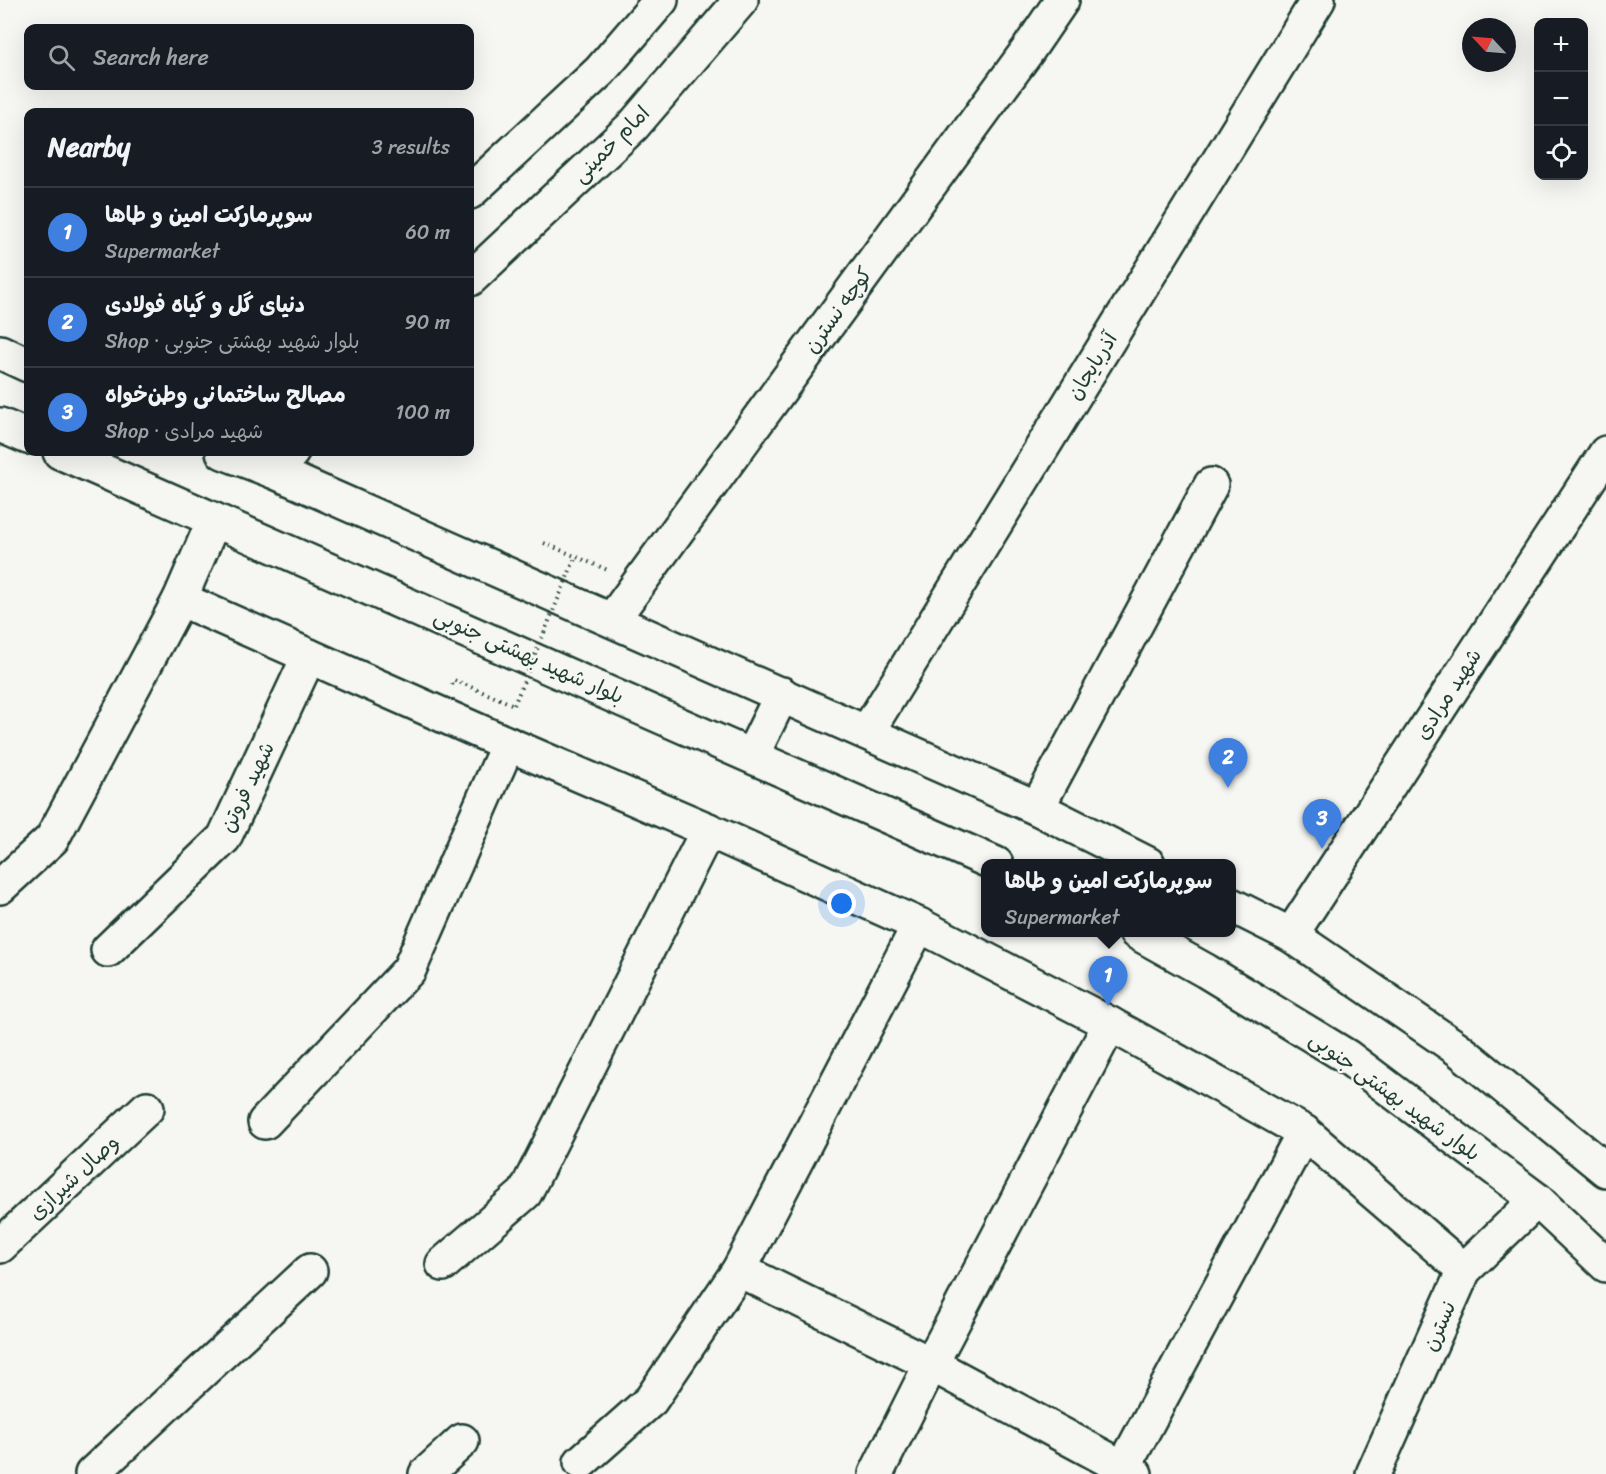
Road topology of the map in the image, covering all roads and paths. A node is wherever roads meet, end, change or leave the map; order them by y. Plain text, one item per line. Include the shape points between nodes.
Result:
1 (661, 0) edge
2 (741, 0) edge
3 (1062, 0) edge
4 (1318, 0) edge
5 (474, 188) edge
6 (474, 275) edge
7 (0, 352) edge
8 (24, 363) edge
9 (0, 425) edge
10 (24, 435) edge
11 (1606, 453) edge
12 (69, 456) edge
13 (250, 456) edge
14 (282, 461) edge
15 (1211, 485) dead end
16 (214, 520) junction
17 (639, 584) junction
18 (180, 599) junction
19 (612, 620) junction
20 (309, 656) junction
21 (454, 680) dead end
22 (782, 694) junction
23 (867, 732) junction
24 (508, 744) junction
25 (752, 755) junction
26 (1037, 808) junction
27 (708, 830) junction
28 (985, 859) edge
29 (1138, 859) edge
30 (0, 887) edge
31 (1236, 908) edge
32 (919, 926) junction
33 (1291, 935) junction
34 (1144, 937) edge
35 (108, 950) dead end
36 (1110, 1024) junction
37 (147, 1108) dead end
38 (265, 1122) dead end
39 (1304, 1132) junction
40 (1604, 1163) edge
41 (1537, 1200) junction
42 (0, 1246) edge
43 (443, 1264) dead end
44 (1606, 1265) edge
45 (739, 1269) junction
46 (1464, 1270) junction
47 (310, 1271) dead end
48 (931, 1364) junction
49 (462, 1441) dead end
50 (581, 1462) dead end
51 (1126, 1472) edge
52 (92, 1474) edge
53 (426, 1474) edge
54 (876, 1474) edge
55 (1373, 1474) edge

1 - 5 street via 600,71
2 - 6 street, امام خمینی via 633,126
3 - 17 street, کوچه نسترن
4 - 23 street, آذربایجان
7 - 8 street
9 - 10 street
11 - 33 street, شهید مرادی
12 - 16 street, بلوار شهید بهشتی جنوبی
13 - 14 street
14 - 19 street
15 - 26 street
16 - 18 street
16 - 25 street, بلوار شهید بهشتی جنوبی
17 - 19 street, کوچه نسترن
17 - 21 path, bridge via 544,543 576,556 514,705
18 - 20 street
18 - 30 street via 52,839
19 - 22 street
20 - 24 street
20 - 35 street, شهید فروتن via 224,838
22 - 23 street
22 - 25 street
23 - 26 street
24 - 27 street
24 - 38 street via 409,970
25 - 28 street, بلوار شهید بهشتی جنوبی
26 - 29 street
27 - 32 street
27 - 43 street via 525,1193
31 - 33 street
32 - 36 street
32 - 45 street
33 - 40 street via 1458,1049
34 - 41 street, بلوار شهید بهشتی جنوبی via 1206,970 1346,1056
36 - 39 street
36 - 48 street
37 - 42 street, وصال شیرازی
39 - 46 street
39 - 51 street
41 - 44 street, بلوار شهید بهشتی جنوبی
41 - 46 street, نسترن
45 - 48 street
45 - 50 street via 651,1400
46 - 55 street, نسترن
47 - 52 street
48 - 51 street
48 - 54 street
49 - 53 street

